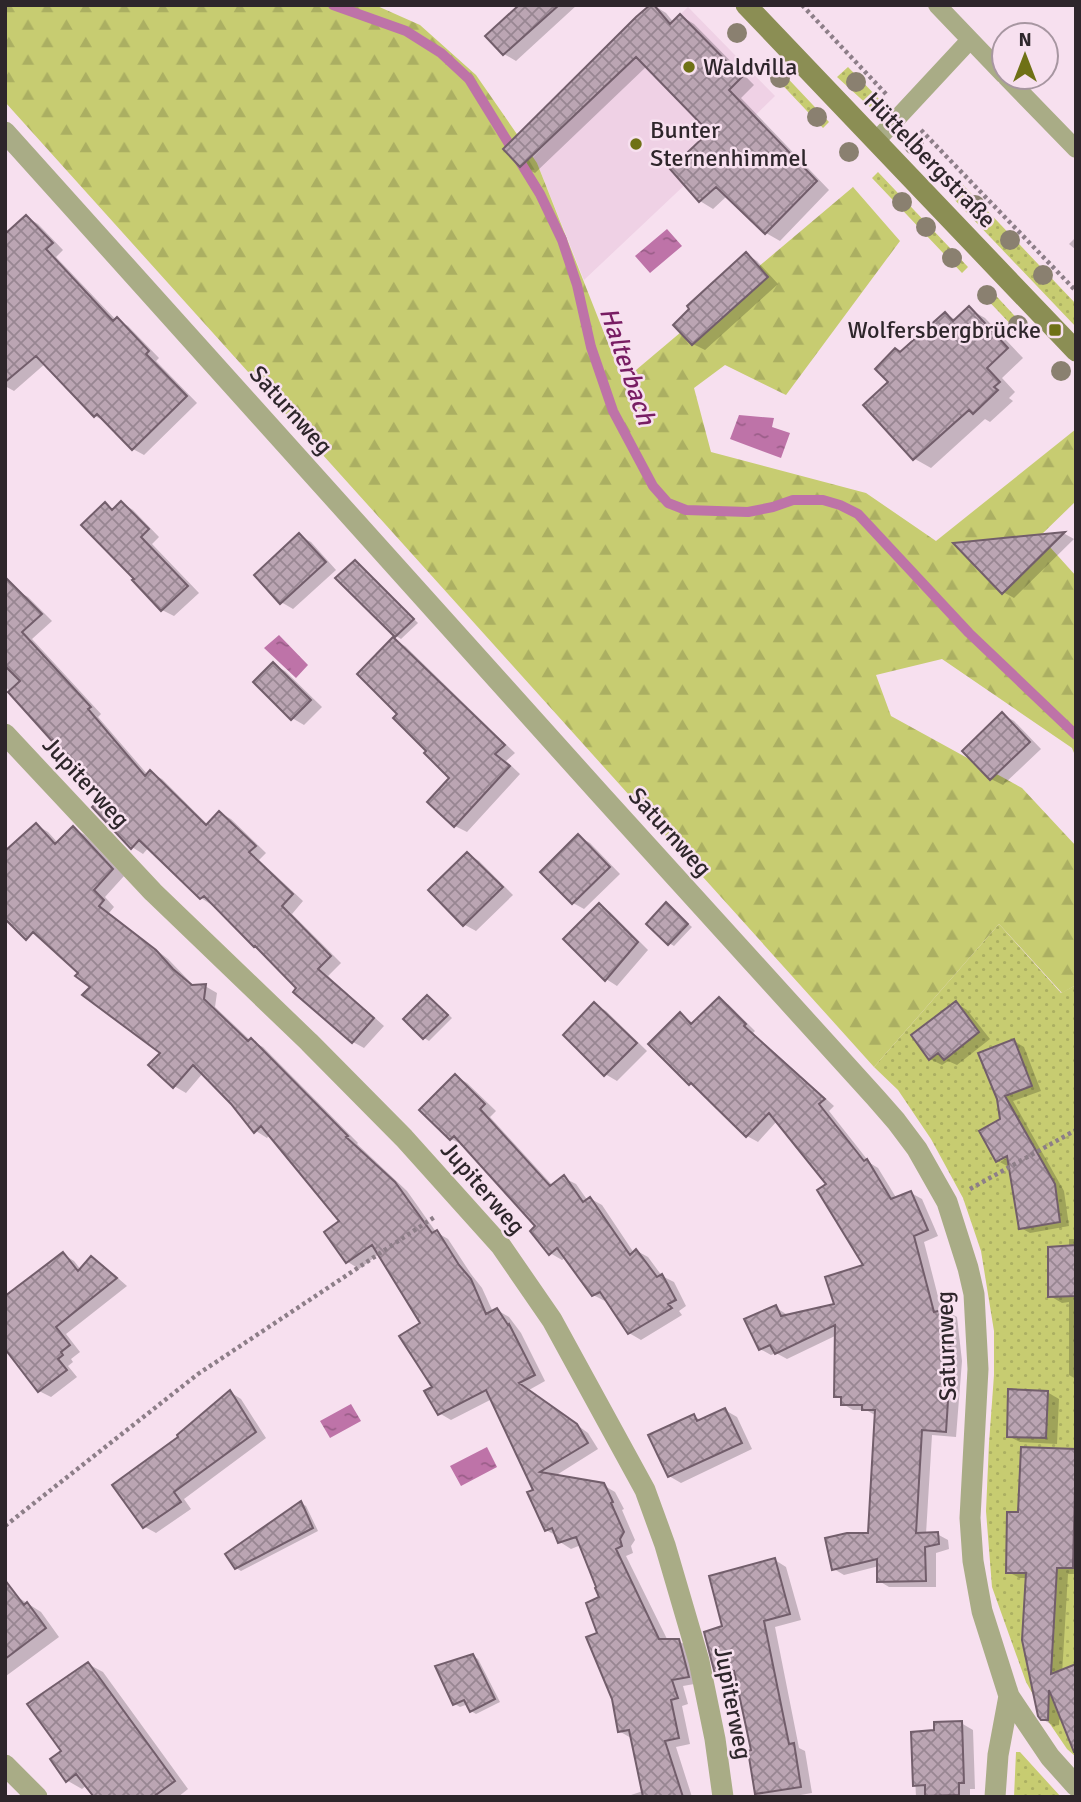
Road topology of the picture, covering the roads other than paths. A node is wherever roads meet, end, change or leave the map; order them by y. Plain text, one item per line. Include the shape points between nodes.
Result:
1 (747, 5) edge
2 (937, 5) edge
3 (970, 40) junction
4 (990, 61) edge
5 (1020, 91) edge
6 (5, 132) edge
7 (876, 141) junction
8 (1076, 149) edge
9 (1076, 351) edge
10 (5, 734) edge
11 (1009, 1696) junction
12 (5, 1765) edge
13 (1076, 1786) edge
14 (37, 1797) edge
15 (723, 1797) edge
16 (995, 1797) edge

1 - 7 main road, Hüttelbergstraße
2 - 3 lane
3 - 4 lane
3 - 7 lane
5 - 8 lane
6 - 11 street, Saturnweg via 897,1121 917,1149 947,1202 974,1294 978,1369 970,1518 973,1561 982,1611
7 - 9 main road, Hüttelbergstraße
10 - 15 street, Jupiterweg via 152,892 404,1138 500,1246 552,1320 645,1490 665,1545 699,1661
11 - 13 street, Saturnweg via 1050,1757
11 - 16 street, Saturnweg
12 - 14 street

